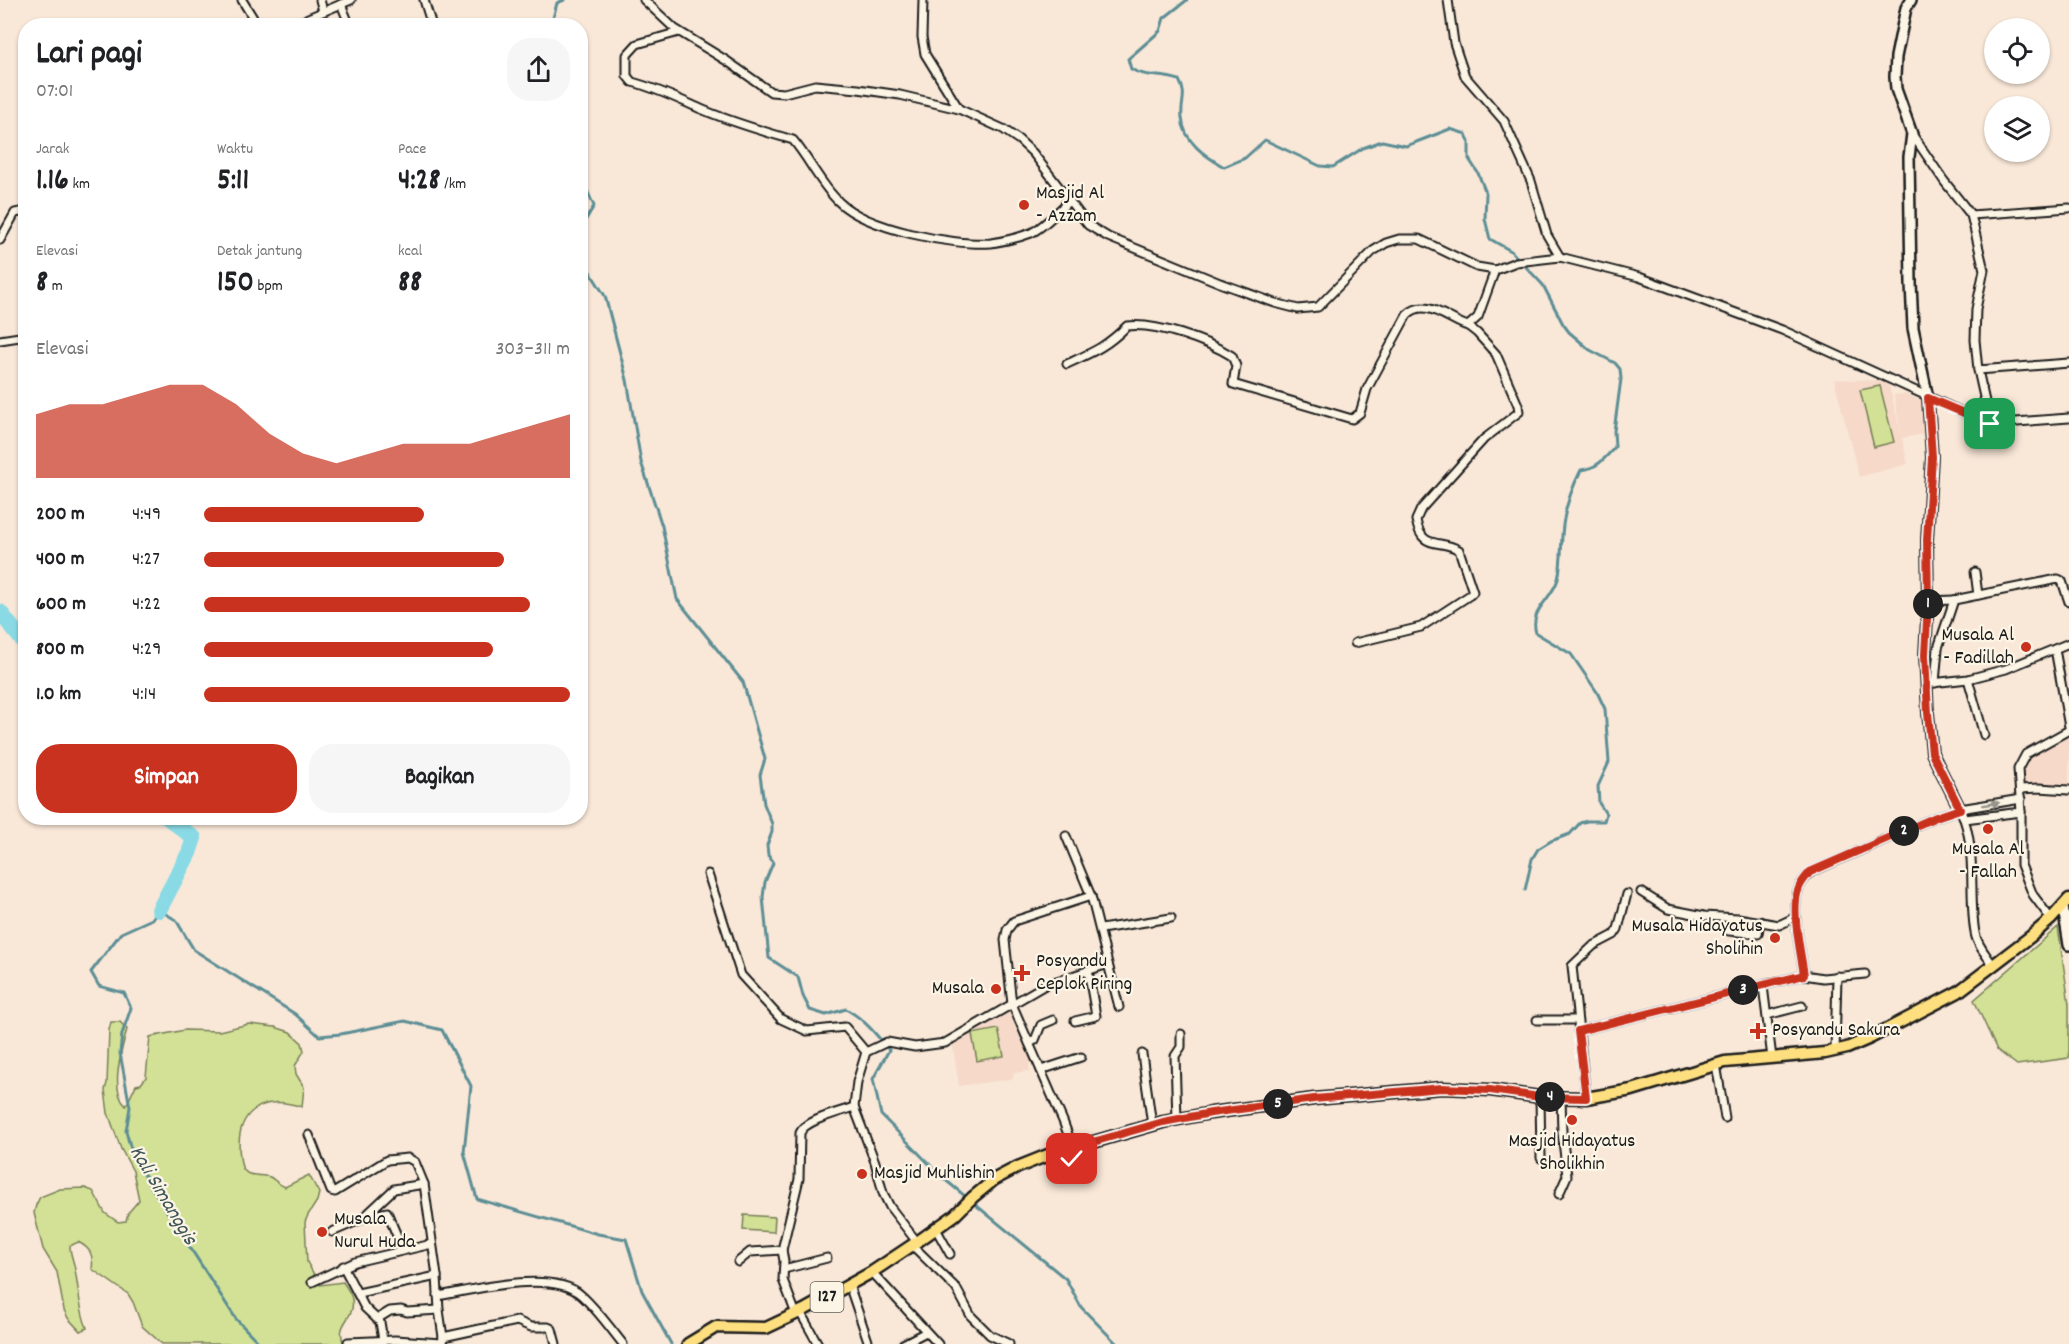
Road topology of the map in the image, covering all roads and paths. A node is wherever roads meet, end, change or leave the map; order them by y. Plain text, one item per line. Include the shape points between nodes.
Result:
1 (242, 0) edge
2 (321, 0) edge
3 (351, 0) edge
4 (424, 0) edge
5 (644, 0) edge
6 (923, 0) edge
7 (1448, 0) edge
8 (1911, 0) edge
9 (341, 4) junction
10 (323, 11) junction
11 (253, 18) edge
12 (308, 18) edge
13 (347, 18) edge
14 (430, 18) edge
15 (680, 32) junction
16 (959, 109) junction
17 (1912, 134) junction
18 (1069, 201) junction
19 (2069, 208) edge
20 (18, 212) edge
21 (1971, 215) junction
22 (0, 240) edge
23 (1560, 257) junction
24 (1495, 270) junction
25 (1468, 327) junction
26 (18, 337) edge
27 (0, 339) edge
28 (2069, 363) edge
29 (1067, 364) dead end
30 (1978, 370) junction
31 (1928, 398) junction
32 (2069, 418) edge
33 (1990, 424) junction
34 (1975, 572) dead end
35 (1978, 595) junction
36 (1954, 600) junction
37 (1928, 602) junction
38 (2069, 602) edge
39 (1356, 643) dead end
40 (2069, 643) edge
41 (2055, 649) junction
42 (2069, 674) edge
43 (2060, 676) junction
44 (1968, 679) junction
45 (1930, 684) junction
46 (2069, 728) edge
47 (1984, 735) dead end
48 (2020, 789) junction
49 (2069, 790) edge
50 (2021, 799) junction
51 (1960, 809) junction
52 (2021, 812) junction
53 (1965, 819) junction
54 (1066, 836) dead end
55 (708, 874) dead end
56 (1641, 892) dead end
57 (1627, 894) dead end
58 (1091, 896) junction
59 (2066, 903) edge
60 (1796, 917) junction
61 (1171, 918) dead end
62 (2050, 919) junction
63 (1760, 921) junction
64 (1101, 929) junction
65 (1729, 931) dead end
66 (2069, 945) edge
67 (1108, 964) junction
68 (1994, 965) junction
69 (1088, 970) junction
70 (1865, 974) dead end
71 (1804, 975) junction
72 (1837, 976) junction
73 (1764, 986) junction
74 (1012, 1004) junction
75 (1802, 1006) dead end
76 (1119, 1007) dead end
77 (1767, 1015) junction
78 (1053, 1020) dead end
79 (1537, 1020) dead end
80 (1577, 1020) junction
81 (1075, 1021) dead end
82 (1578, 1031) junction
83 (1181, 1034) dead end
84 (1029, 1043) junction
85 (1835, 1051) junction
86 (866, 1052) junction
87 (1142, 1054) dead end
88 (1081, 1057) dead end
89 (1772, 1058) junction
90 (1716, 1064) junction
91 (1041, 1070) junction
92 (1540, 1097) junction
93 (1561, 1097) junction
94 (1586, 1098) junction
95 (854, 1107) junction
96 (1725, 1118) dead end
97 (1177, 1120) junction
98 (1152, 1125) junction
99 (309, 1135) dead end
100 (1072, 1148) junction
101 (1540, 1158) dead end
102 (1071, 1174) dead end
103 (424, 1184) junction
104 (1559, 1194) dead end
105 (362, 1219) junction
106 (935, 1227) junction
107 (332, 1232) dead end
108 (432, 1244) junction
109 (914, 1244) junction
110 (403, 1250) junction
111 (782, 1250) junction
112 (950, 1254) dead end
113 (827, 1258) dead end
114 (738, 1262) dead end
115 (344, 1266) junction
116 (784, 1269) junction
117 (872, 1272) junction
118 (437, 1275) junction
119 (312, 1282) dead end
120 (849, 1285) junction
121 (358, 1293) junction
122 (438, 1296) junction
123 (439, 1310) junction
124 (798, 1313) junction
125 (377, 1319) junction
126 (926, 1332) junction
127 (383, 1340) junction
128 (442, 1341) edge
129 (348, 1342) dead end
130 (396, 1342) edge
131 (428, 1343) edge
132 (556, 1344) edge
133 (623, 1344) edge
134 (688, 1344) edge
135 (818, 1344) edge
136 (868, 1344) edge
137 (903, 1344) edge
138 (939, 1344) edge
139 (1009, 1344) edge

1 - 11 street
2 - 10 street
3 - 9 street
4 - 14 street
5 - 15 street
6 - 16 street via 922,37 926,54
7 - 23 street via 1454,43 1465,76 1504,121 1531,181 1547,235
8 - 17 street via 1906,8 1895,77
9 - 10 street
9 - 13 street
10 - 12 street
15 - 16 street via 771,92 784,93 815,85 900,96
15 - 18 street via 637,44 627,55 627,76 632,82 793,140 820,182 840,204 876,224 948,240 990,243 1033,232
16 - 18 street via 1019,140
17 - 21 street
17 - 31 street via 1909,157 1913,317
18 - 24 street via 1088,225 1107,237 1220,283 1298,309 1318,307 1373,251 1399,239 1419,238 1477,267
19 - 21 street
20 - 22 street
21 - 30 street via 1984,270 1976,309
23 - 24 street via 1516,262
23 - 31 street via 1639,277 1782,330
24 - 25 street via 1480,313
25 - 29 street via 1435,310 1410,311 1379,363 1360,413 1352,419 1233,384 1236,366 1232,356 1156,327 1127,327 1102,348
25 - 39 street via 1496,354 1519,412 1484,439 1421,509 1416,520 1428,542 1459,550 1473,592 1421,627
26 - 27 street
28 - 30 street
30 - 33 street
31 - 33 street
31 - 37 street via 1932,457
32 - 33 street
34 - 35 street
35 - 36 street
35 - 38 street via 2058,579
36 - 37 street
36 - 45 street
37 - 45 street via 1925,655
40 - 41 street
41 - 43 street
41 - 44 street
42 - 43 street
43 - 46 street
44 - 45 street
44 - 47 street
45 - 51 street via 1932,753
46 - 48 street via 2026,754 2019,766
48 - 49 street
48 - 50 street
51 -> 50 street
50 - 52 street
51 - 53 street
51 - 60 street via 1810,872 1796,896
52 - 53 street
52 - 62 street via 2021,865 2033,896
53 - 68 street via 1975,933
54 - 58 street
55 - 86 street via 741,975 781,1019 807,1031 845,1027
56 - 63 street via 1668,909
57 - 80 street via 1614,935 1593,946 1572,966
58 - 64 street
58 - 74 street via 1010,924 1005,940
59 - 62 main road, 127
59 - 66 street
60 - 63 street via 1779,925
60 - 71 street
61 - 64 street
62 - 68 main road, 127
63 - 65 street via 1758,934
64 - 67 street
67 - 69 street
67 - 76 street
68 - 85 main road, 127 via 1958,992 1870,1038
69 - 74 street via 1045,985
69 - 81 street via 1096,1016
70 - 72 street
71 - 72 street
71 - 73 street
72 - 85 street
73 - 77 street
73 - 82 street
74 - 84 street
74 - 86 street via 945,1043 915,1047 887,1042
75 - 77 street
77 - 89 street
78 - 84 street via 1041,1025 1035,1040
79 - 80 street
80 - 82 street
82 - 94 street
83 - 97 street via 1181,1047 1175,1056
84 - 91 street
85 - 89 main road, 127
86 - 95 street
87 - 98 street
88 - 91 street
89 - 90 main road, 127
90 - 94 main road, 127 via 1632,1090
90 - 96 street
91 - 100 street
92 - 93 main road, 127
92 - 97 main road, 127 via 1442,1088 1314,1099
92 - 101 street
93 - 94 main road, 127
93 - 104 street via 1567,1176
95 - 109 street via 876,1162 883,1193
95 - 111 street via 802,1128 799,1179
97 - 98 main road, 127
98 - 100 main road, 127
99 - 103 street via 331,1191 387,1160 398,1158 412,1159
100 - 102 street
100 - 106 main road, 127 via 996,1179
103 - 105 street via 394,1189
103 - 108 street
105 - 107 street
105 - 110 street via 387,1212
106 - 109 main road, 127
106 - 112 street
108 - 110 street
108 - 118 street
109 - 117 main road, 127
109 - 139 street via 956,1288 971,1316 990,1335
110 - 115 street
111 - 114 street via 750,1252
111 - 116 street
113 - 116 street
115 - 119 street
115 - 121 street
116 - 124 street via 783,1280
117 - 120 main road, 127
117 - 126 street
118 - 121 street
118 - 122 street
120 - 124 main road, 127
120 - 136 street
121 - 125 street via 365,1308
122 - 123 street
122 - 133 street via 527,1282 564,1285 580,1294
123 - 125 street via 390,1311
123 - 128 street
124 - 134 main road, 127 via 766,1328 716,1327
124 - 135 street
125 - 127 street
126 - 137 street
126 - 138 street
127 - 129 street
127 - 130 street
128 - 131 street
128 - 132 street via 517,1321 531,1327 548,1326
130 - 131 street

